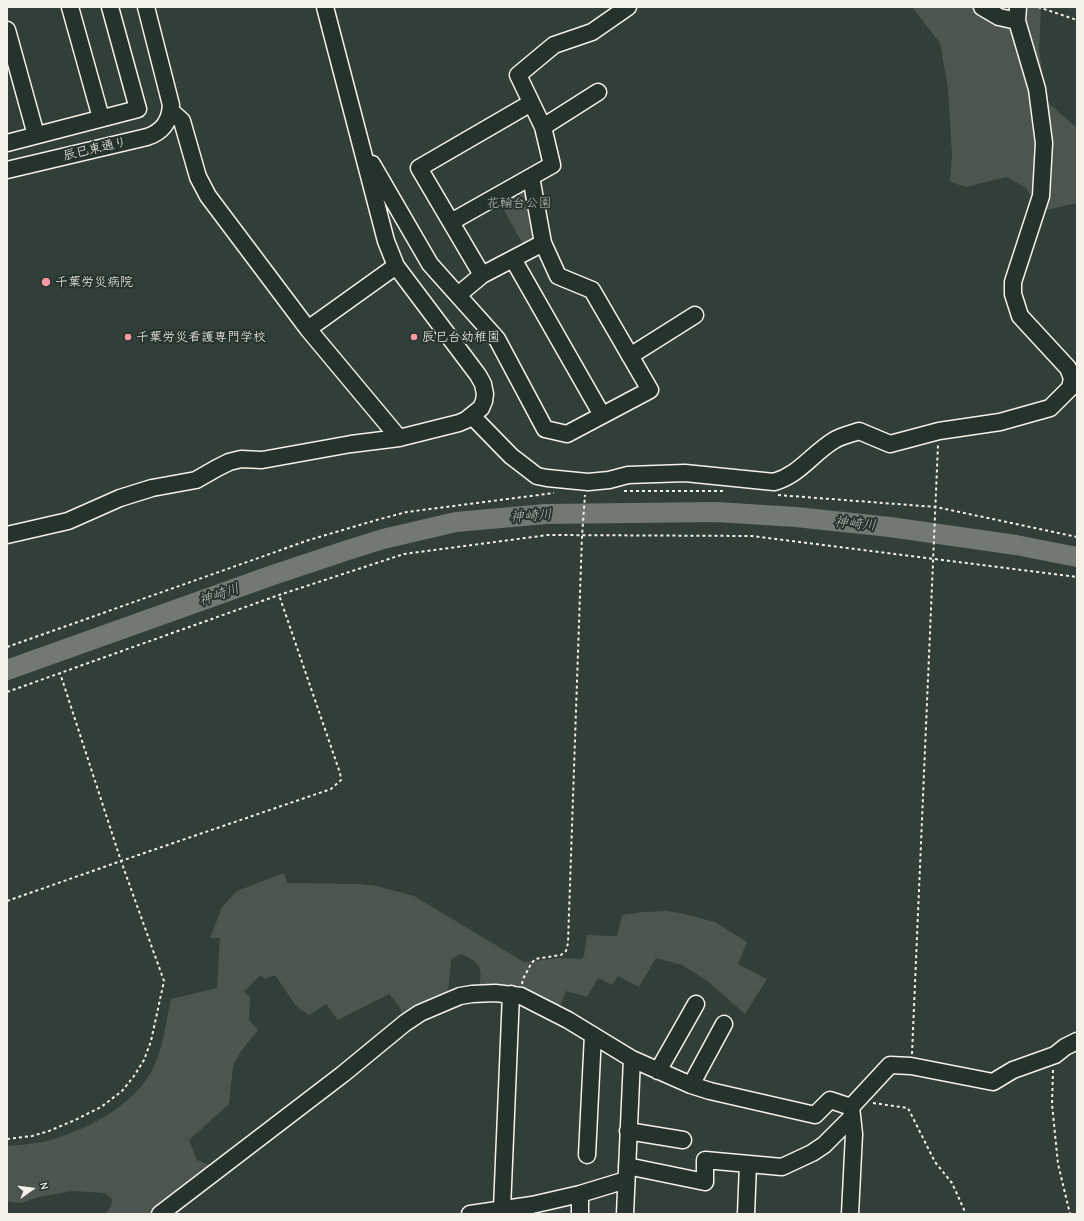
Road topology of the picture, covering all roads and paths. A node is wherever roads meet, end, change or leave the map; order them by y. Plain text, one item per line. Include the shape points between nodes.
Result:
1 (70, 7) edge
2 (110, 7) edge
3 (146, 7) edge
4 (325, 7) edge
5 (628, 7) edge
6 (982, 7) edge
7 (1038, 7) edge
8 (1017, 14) edge
9 (1077, 20) edge
10 (7, 30) edge
11 (598, 92) dead end
12 (531, 103) junction
13 (171, 111) junction
14 (101, 118) junction
15 (543, 127) junction
16 (36, 135) junction
17 (7, 143) edge
18 (362, 147) junction
19 (7, 170) edge
20 (531, 177) junction
21 (451, 222) junction
22 (543, 243) junction
23 (513, 259) junction
24 (396, 266) junction
25 (482, 275) junction
26 (458, 295) junction
27 (695, 315) dead end
28 (308, 329) junction
29 (630, 356) junction
30 (602, 415) junction
31 (472, 416) junction
32 (939, 431) junction
33 (399, 438) junction
34 (561, 491) dead end
35 (623, 491) dead end
36 (586, 492) dead end
37 (728, 492) dead end
38 (774, 495) dead end
39 (936, 507) junction
40 (7, 535) edge
41 (582, 536) junction
42 (1077, 537) edge
43 (934, 559) junction
44 (1077, 578) edge
45 (279, 595) junction
46 (7, 647) edge
47 (60, 673) junction
48 (7, 692) edge
49 (121, 861) junction
50 (7, 902) edge
51 (516, 995) junction
52 (696, 1004) dead end
53 (724, 1024) dead end
54 (593, 1035) junction
55 (1077, 1041) edge
56 (1055, 1055) junction
57 (632, 1059) junction
58 (911, 1066) junction
59 (658, 1071) junction
60 (691, 1085) junction
61 (853, 1109) junction
62 (628, 1131) junction
63 (7, 1139) edge
64 (683, 1140) dead end
65 (587, 1155) dead end
66 (748, 1164) junction
67 (626, 1173) junction
68 (580, 1194) junction
69 (502, 1209) junction
70 (532, 1209) edge
71 (160, 1214) edge
72 (470, 1214) edge
73 (580, 1214) edge
74 (625, 1214) edge
75 (746, 1214) edge
76 (850, 1214) edge
77 (966, 1214) edge
78 (1070, 1214) edge

1 - 14 street
2 - 14 street via 138,109
3 - 13 street
4 - 18 street
5 - 12 street via 592,32 554,45 518,75
6 - 8 street via 999,17
7 - 9 path
8 - 32 street via 1037,89 1044,143 1041,196 1013,282 1013,294 1020,316 1068,368 1072,378 1070,388 1050,408 1000,422
10 - 16 street
11 - 15 street
12 - 15 street
12 - 21 street via 419,168
13 - 19 street, 辰巳東通り via 161,131 154,135
13 - 28 street via 182,121 198,177 208,196
14 - 16 street
15 - 20 street via 552,165
16 - 17 street
18 - 24 street via 386,241
18 - 26 street via 430,264
20 - 21 street
20 - 22 street
21 - 25 street
22 - 23 street
22 - 29 street via 558,276 592,290
23 - 25 street
23 - 30 street
24 - 28 street
24 - 31 street via 483,384 484,401 481,408
25 - 26 street
26 - 30 street via 497,339 545,429 567,434
27 - 29 street
28 - 33 street
29 - 30 street via 650,390
31 - 32 street via 511,456 537,476 588,482 628,475 685,473 774,482 793,474 833,440 859,431 890,444
31 - 33 street via 459,423
32 - 39 path
33 - 40 street via 262,460 242,459 229,462 196,480 152,488 120,498 68,521
34 - 46 path via 547,495 407,512 358,525
35 - 37 path
36 - 41 path
38 - 39 path
39 - 42 path
39 - 43 path
41 - 43 path via 752,536
41 - 45 path via 548,535 404,554
41 - 51 path via 568,943 566,951 561,955 535,959 530,964
43 - 44 path
43 - 58 path
45 - 47 path
45 - 49 path via 341,780 331,789
47 - 48 path
47 - 49 path
49 - 50 path
49 - 63 path via 164,981 151,1041 144,1060 122,1091 101,1107 49,1131
51 - 54 street via 540,1005
51 - 69 street
51 - 71 street via 489,993 460,996 420,1013
52 - 59 street
53 - 60 street
54 - 57 street
54 - 65 street
55 - 56 street
56 - 58 street via 1013,1070 993,1082
56 - 78 path via 1052,1104 1058,1164
57 - 59 street
57 - 62 street
58 - 61 street via 890,1065
59 - 60 street
60 - 61 street via 815,1115 830,1100
61 - 66 street via 824,1145 812,1153 782,1167
61 - 76 street
61 - 77 path via 908,1108 935,1162 952,1184
62 - 64 street
62 - 67 street
66 - 67 street via 706,1160 705,1182
66 - 75 street
67 - 68 street
67 - 74 street
68 - 70 street
68 - 73 street
69 - 70 street
69 - 72 street

